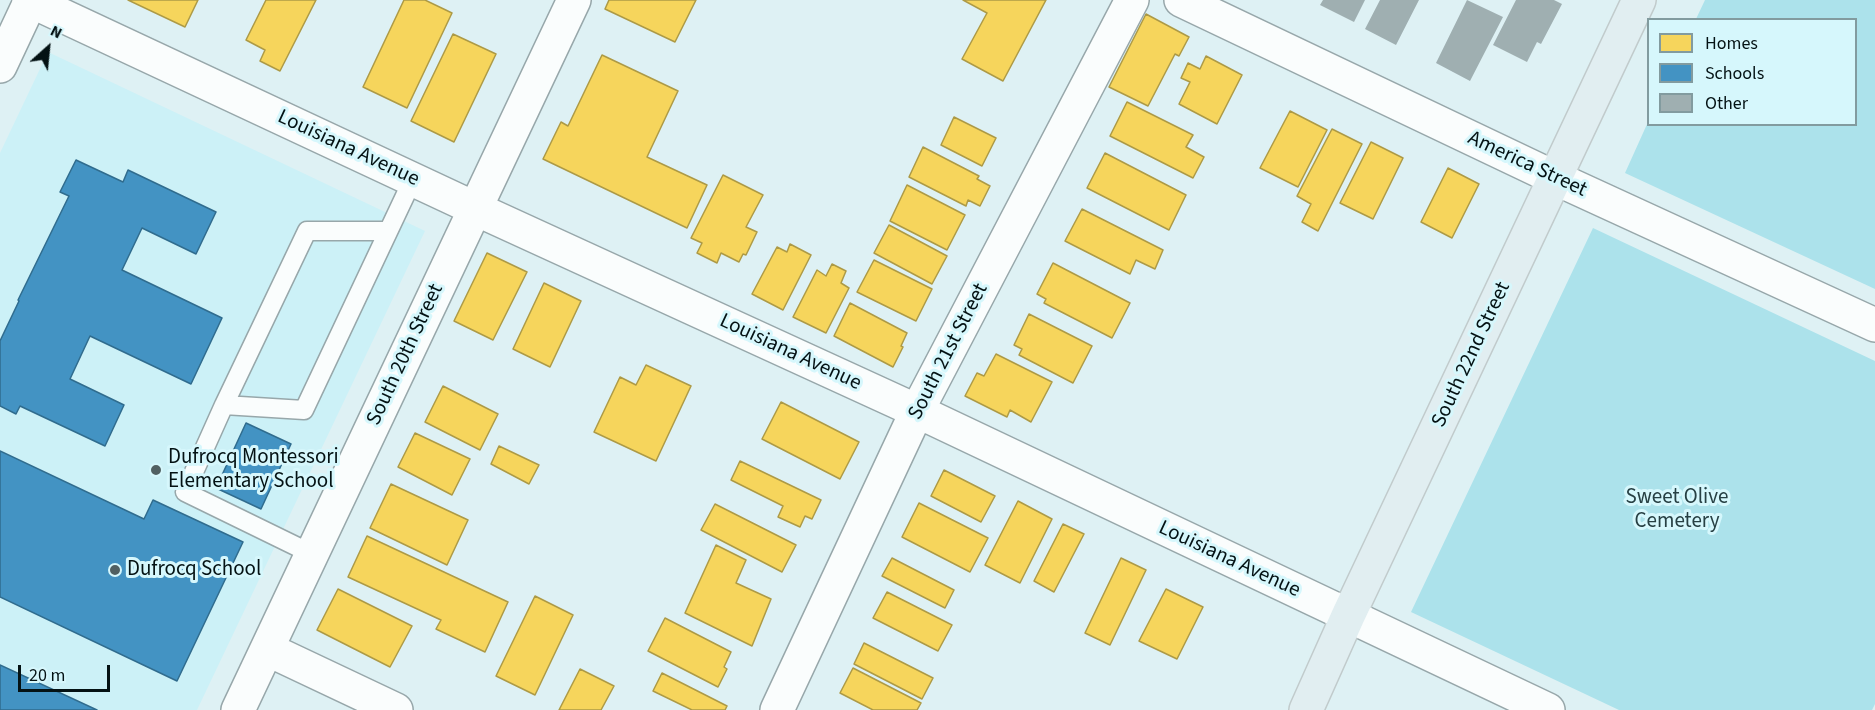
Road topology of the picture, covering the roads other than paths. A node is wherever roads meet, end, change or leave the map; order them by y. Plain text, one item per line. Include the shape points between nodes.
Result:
1 (30, 0) edge
2 (574, 0) edge
3 (1132, 0) edge
4 (1181, 0) edge
5 (1639, 0) edge
6 (0, 66) edge
7 (1555, 178) junction
8 (412, 179) junction
9 (476, 209) junction
10 (388, 231) junction
11 (1875, 325) edge
12 (224, 405) junction
13 (917, 411) junction
14 (312, 554) junction
15 (1348, 616) junction
16 (267, 650) junction
17 (238, 710) edge
18 (396, 710) edge
19 (777, 710) edge
20 (1306, 710) edge
21 (1548, 710) edge

1 - 6 street
1 - 8 street, Louisiana Avenue
2 - 9 street, South 20th Street
3 - 13 street, South 21st Street
4 - 7 street, America Street
5 - 7 main road, South 22nd Street
7 - 11 street, America Street
7 - 15 main road, South 22nd Street
8 - 9 street, Louisiana Avenue
8 - 10 lane
9 - 13 street, Louisiana Avenue
9 - 14 street, South 20th Street
10 - 12 lane via 307,231
10 - 12 lane via 304,410
12 - 14 lane via 185,492
13 - 15 street, Louisiana Avenue
13 - 19 street, South 21st Street
14 - 16 street, South 20th Street
15 - 20 main road, South 22nd Street
15 - 21 street, Louisiana Avenue
16 - 17 street, South 20th Street
16 - 18 street

